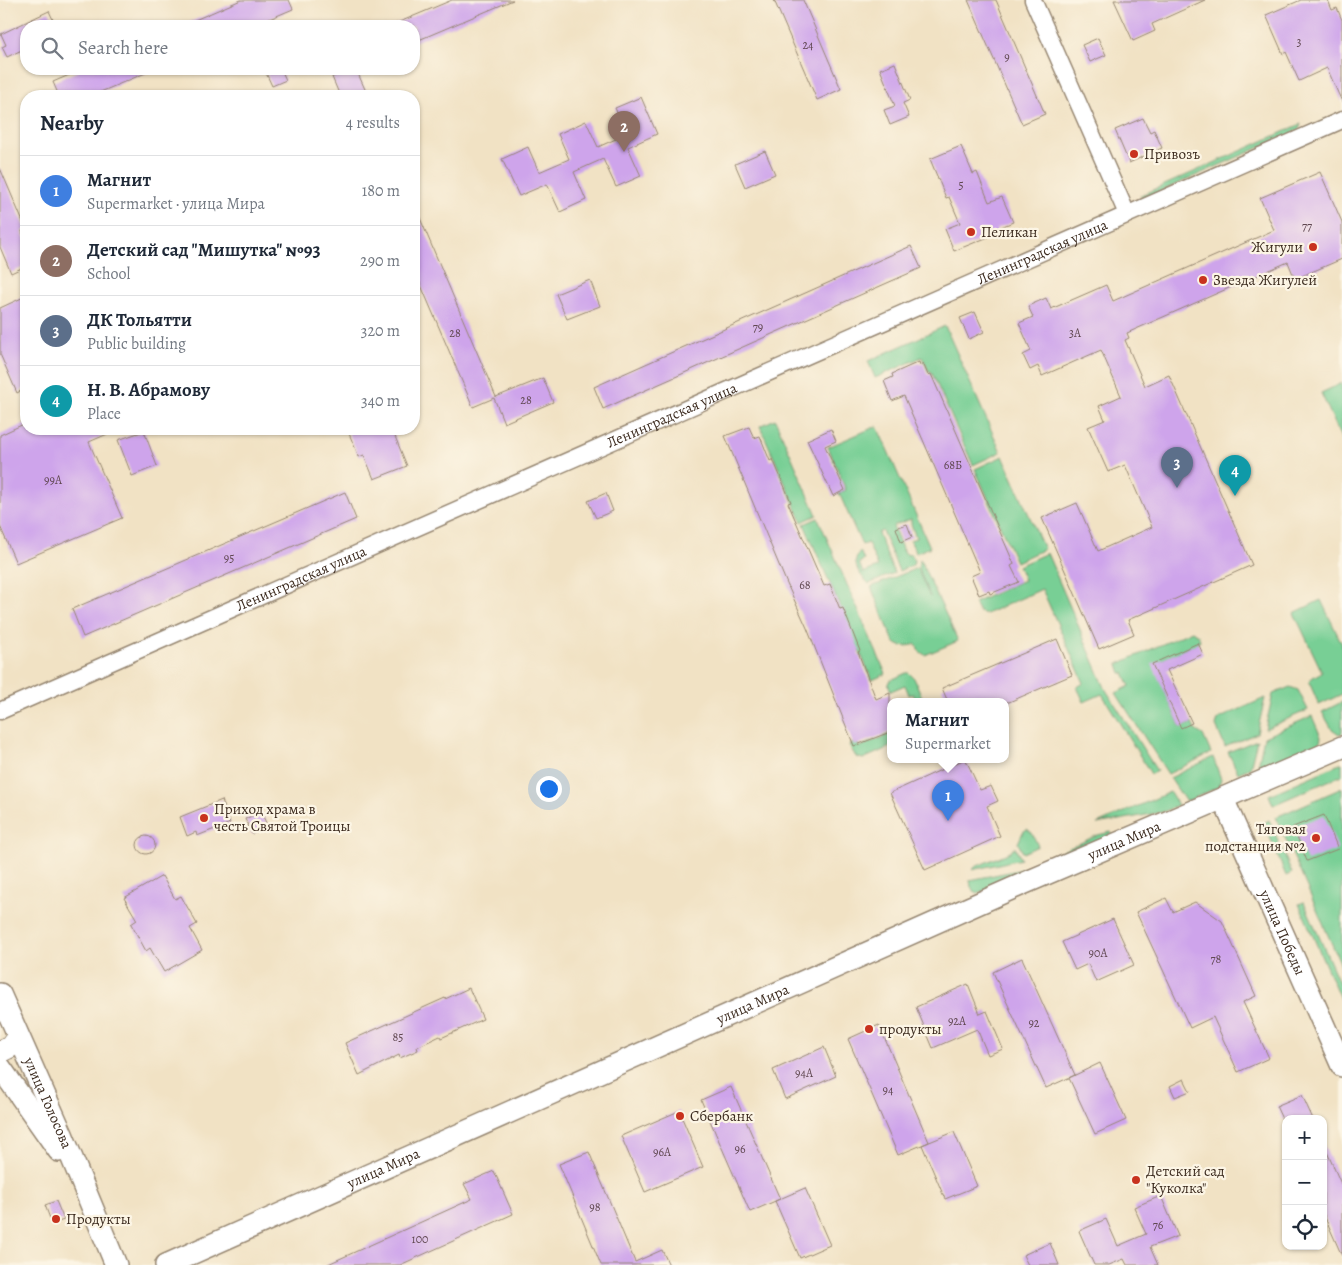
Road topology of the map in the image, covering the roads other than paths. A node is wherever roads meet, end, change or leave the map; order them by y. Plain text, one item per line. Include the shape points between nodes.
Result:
1 (1033, 0) edge
2 (1342, 120) edge
3 (1128, 214) junction
4 (0, 711) edge
5 (1342, 747) edge
6 (1223, 799) junction
7 (0, 994) edge
8 (18, 1036) junction
9 (0, 1052) edge
10 (1342, 1066) edge
11 (0, 1067) edge
12 (94, 1212) junction
13 (116, 1265) edge
14 (166, 1265) edge

1 - 3 street
2 - 3 street, Ленинградская улица
3 - 4 street, Ленинградская улица
5 - 6 main road, улица Мира
6 - 10 main road, улица Победы
6 - 14 main road, улица Мира via 1011,889
7 - 8 main road, улица Голосова
8 - 9 main road via 10,1047
8 - 12 main road, улица Голосова
11 - 12 main road, улица Голосова via 55,1145
12 - 13 main road, улица Голосова

